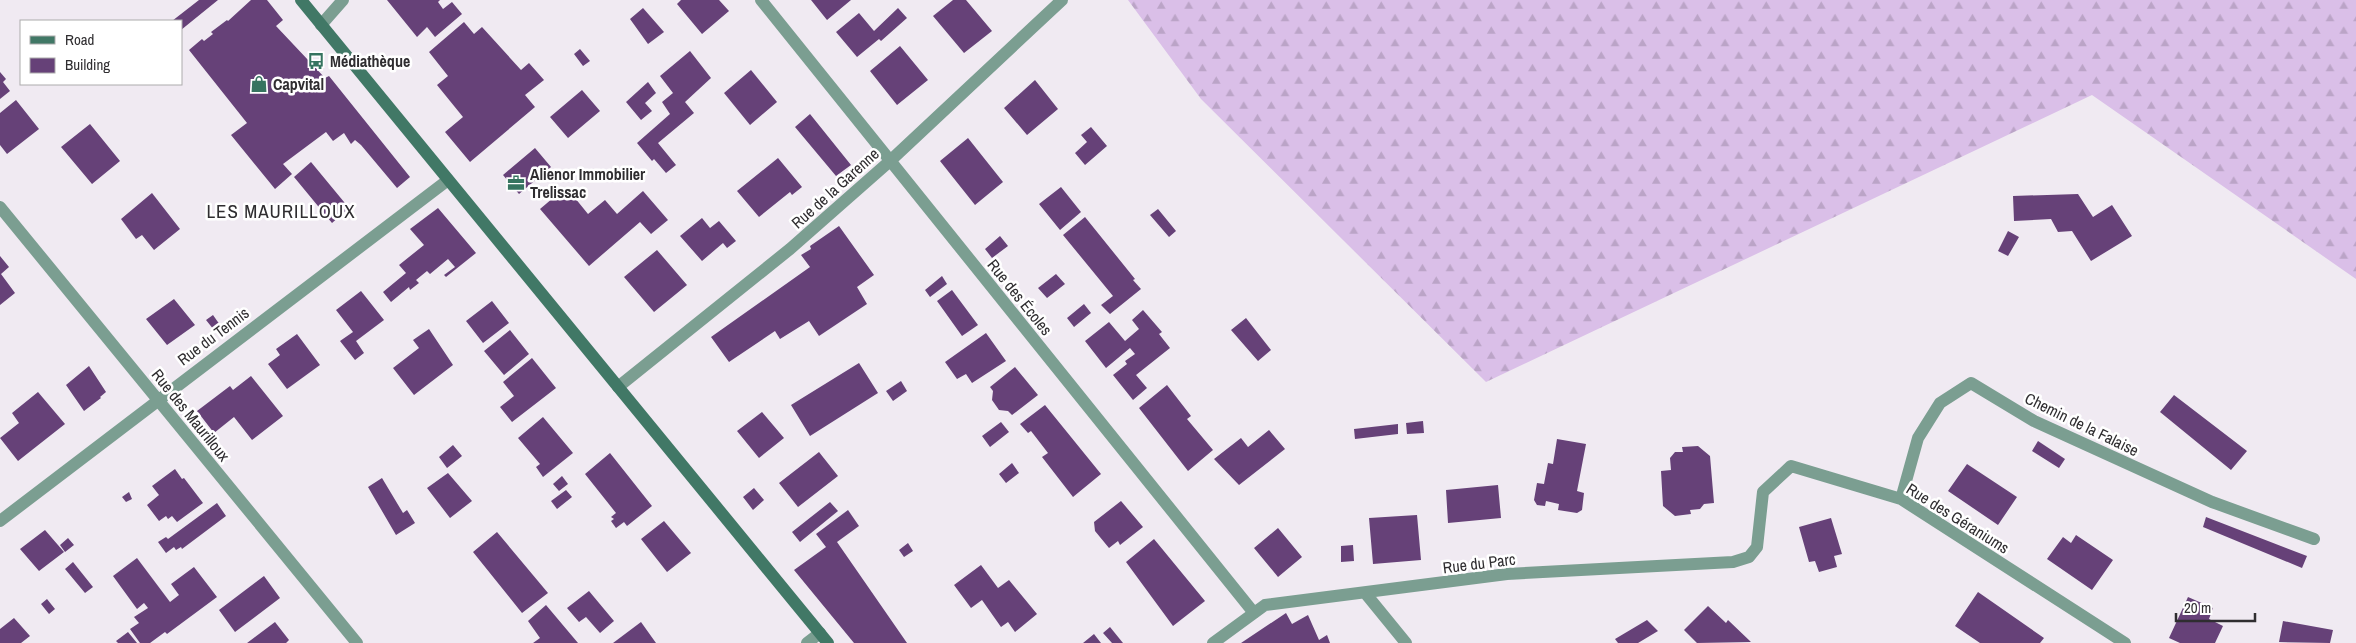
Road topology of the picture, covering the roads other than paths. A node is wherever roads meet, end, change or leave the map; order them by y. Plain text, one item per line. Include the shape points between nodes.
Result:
1 (301, 0) edge
2 (343, 0) edge
3 (761, 0) edge
4 (1062, 0) edge
5 (321, 25) junction
6 (890, 161) junction
7 (448, 180) junction
8 (0, 207) edge
9 (618, 387) junction
10 (157, 400) junction
11 (1901, 499) junction
12 (0, 521) edge
13 (2314, 539) dead end
14 (1757, 548) joint
15 (1366, 594) junction
16 (1254, 613) junction
17 (824, 638) edge
18 (357, 643) edge
19 (807, 643) edge
20 (1213, 643) edge
21 (1406, 643) edge
22 (2124, 643) edge

1 - 5 main road
2 - 5 street
3 - 6 street, Rue des Écoles
4 - 6 street, Rue de la Garenne
5 - 7 main road
6 - 9 street, Rue de la Garenne via 790,249
6 - 16 street, Rue des Écoles
7 - 9 main road
7 - 10 street, Rue du Tennis
8 - 10 street, Rue des Maurilloux
9 - 17 main road
10 - 12 street, Rue du Tennis
10 - 18 street, Rue des Maurilloux
11 - 13 street, Chemin de la Falaise via 1918,438 1940,402 1970,383 2034,421 2212,502
11 - 14 street, Rue des Géraniums via 1791,466 1763,492
11 - 22 street, Rue des Géraniums
14 - 15 street, Rue du Parc via 1749,557 1732,562 1507,574
15 - 16 street, Rue du Parc via 1265,605
15 - 21 street
16 - 20 street, Rue du Parc
17 - 19 street

